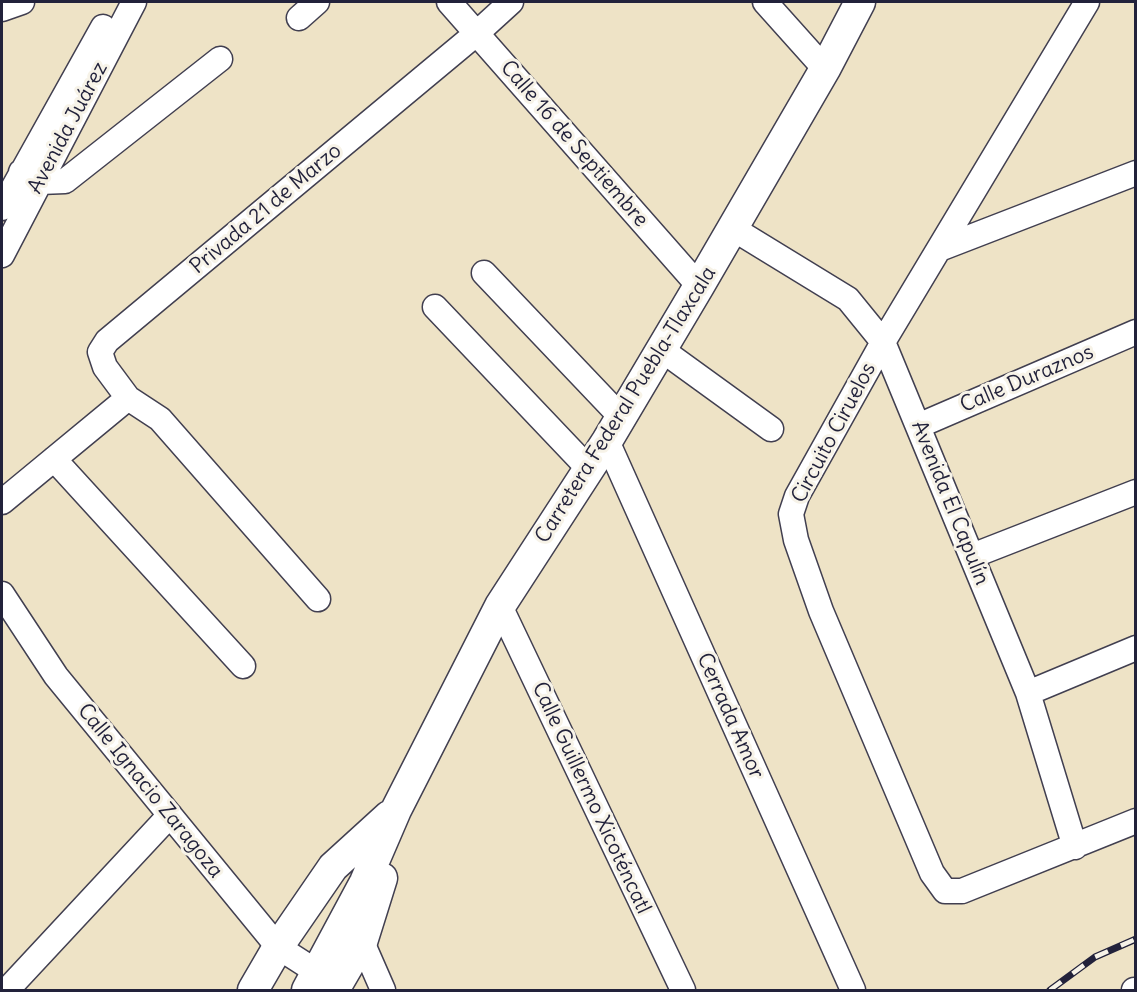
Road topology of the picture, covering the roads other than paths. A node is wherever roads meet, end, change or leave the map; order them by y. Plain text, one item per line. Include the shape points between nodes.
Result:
1 (22, 2) edge
2 (117, 2) edge
3 (134, 2) edge
4 (316, 2) edge
5 (449, 2) edge
6 (512, 2) edge
7 (765, 2) edge
8 (860, 2) edge
9 (1087, 2) edge
10 (2, 9) edge
11 (299, 18) dead end
12 (477, 33) junction
13 (220, 59) dead end
14 (825, 69) junction
15 (1136, 173) edge
16 (30, 177) junction
17 (2, 208) edge
18 (732, 228) junction
19 (942, 248) junction
20 (2, 255) edge
21 (484, 273) dead end
22 (699, 286) junction
23 (435, 307) dead end
24 (1136, 333) edge
25 (883, 342) junction
26 (662, 350) junction
27 (128, 398) junction
28 (918, 426) junction
29 (614, 429) junction
30 (771, 429) dead end
31 (54, 459) junction
32 (589, 469) junction
33 (1136, 492) edge
34 (2, 502) edge
35 (972, 556) junction
36 (2, 594) edge
37 (318, 599) dead end
38 (500, 606) junction
39 (1136, 648) edge
40 (243, 666) dead end
41 (1028, 693) junction
42 (396, 810) junction
43 (170, 815) junction
44 (1136, 821) edge
45 (1076, 847) junction
46 (362, 942) junction
47 (306, 972) edge
48 (6, 990) edge
49 (253, 990) edge
50 (275, 990) edge
51 (383, 990) edge
52 (682, 990) edge
53 (853, 990) edge

1 - 10 street
2 - 16 street, Avenida Juárez
3 - 16 street, Avenida Juárez
4 - 11 street
5 - 12 street, Calle 16 de Septiembre
6 - 12 street, Privada 21 de Marzo
7 - 14 street
8 - 14 main road, Carretera Federal Puebla-Tlaxcala
9 - 19 street, Circuito Ciruelos
12 - 22 street, Calle 16 de Septiembre
12 - 27 street, Privada 21 de Marzo via 106,341 100,352 105,367
13 - 16 street via 65,181
14 - 18 main road, Carretera Federal Puebla-Tlaxcala
15 - 19 street
16 - 17 street, Avenida Juárez
16 - 20 street, Avenida Juárez
18 - 22 main road, Carretera Federal Puebla-Tlaxcala
18 - 25 street, Avenida El Capulín via 849,299
19 - 25 street, Circuito Ciruelos
21 - 29 street, Cerrada Amor
22 - 26 main road, Carretera Federal Puebla-Tlaxcala
23 - 32 street
24 - 28 street, Calle Duraznos
25 - 28 street, Avenida El Capulín
25 - 45 street, Circuito Ciruelos via 797,496 791,514 821,611 932,873 945,891 962,891
26 - 29 main road, Carretera Federal Puebla-Tlaxcala
26 - 30 street
27 - 31 street
27 - 37 street via 160,418
28 - 35 street, Avenida El Capulín
29 - 32 main road, Carretera Federal Puebla-Tlaxcala
29 - 53 street, Cerrada Amor
31 - 34 street
31 - 40 street
32 - 38 main road, Carretera Federal Puebla-Tlaxcala
33 - 35 street
35 - 41 street, Avenida El Capulín
36 - 43 street, Calle Ignacio Zaragoza via 56,676
38 - 42 main road, Carretera Federal Puebla-Tlaxcala
38 - 52 street, Calle Guillermo Xicoténcatl
39 - 41 street
41 - 45 street, Avenida El Capulín
42 - 46 main road, Carretera Federal Puebla-Tlaxcala via 378,897
42 - 47 main road, Carretera Federal Puebla-Tlaxcala via 365,882
42 - 47 main road, Carretera Federal Puebla-Tlaxcala via 333,867
43 - 47 street, Calle Ignacio Zaragoza
43 - 48 street
44 - 45 street
46 - 47 main road, Carretera Federal Puebla-Tlaxcala
46 - 51 street
47 - 49 main road, Carretera Federal Puebla-Tlaxcala
47 - 50 main road, Carretera Federal Puebla-Tlaxcala

